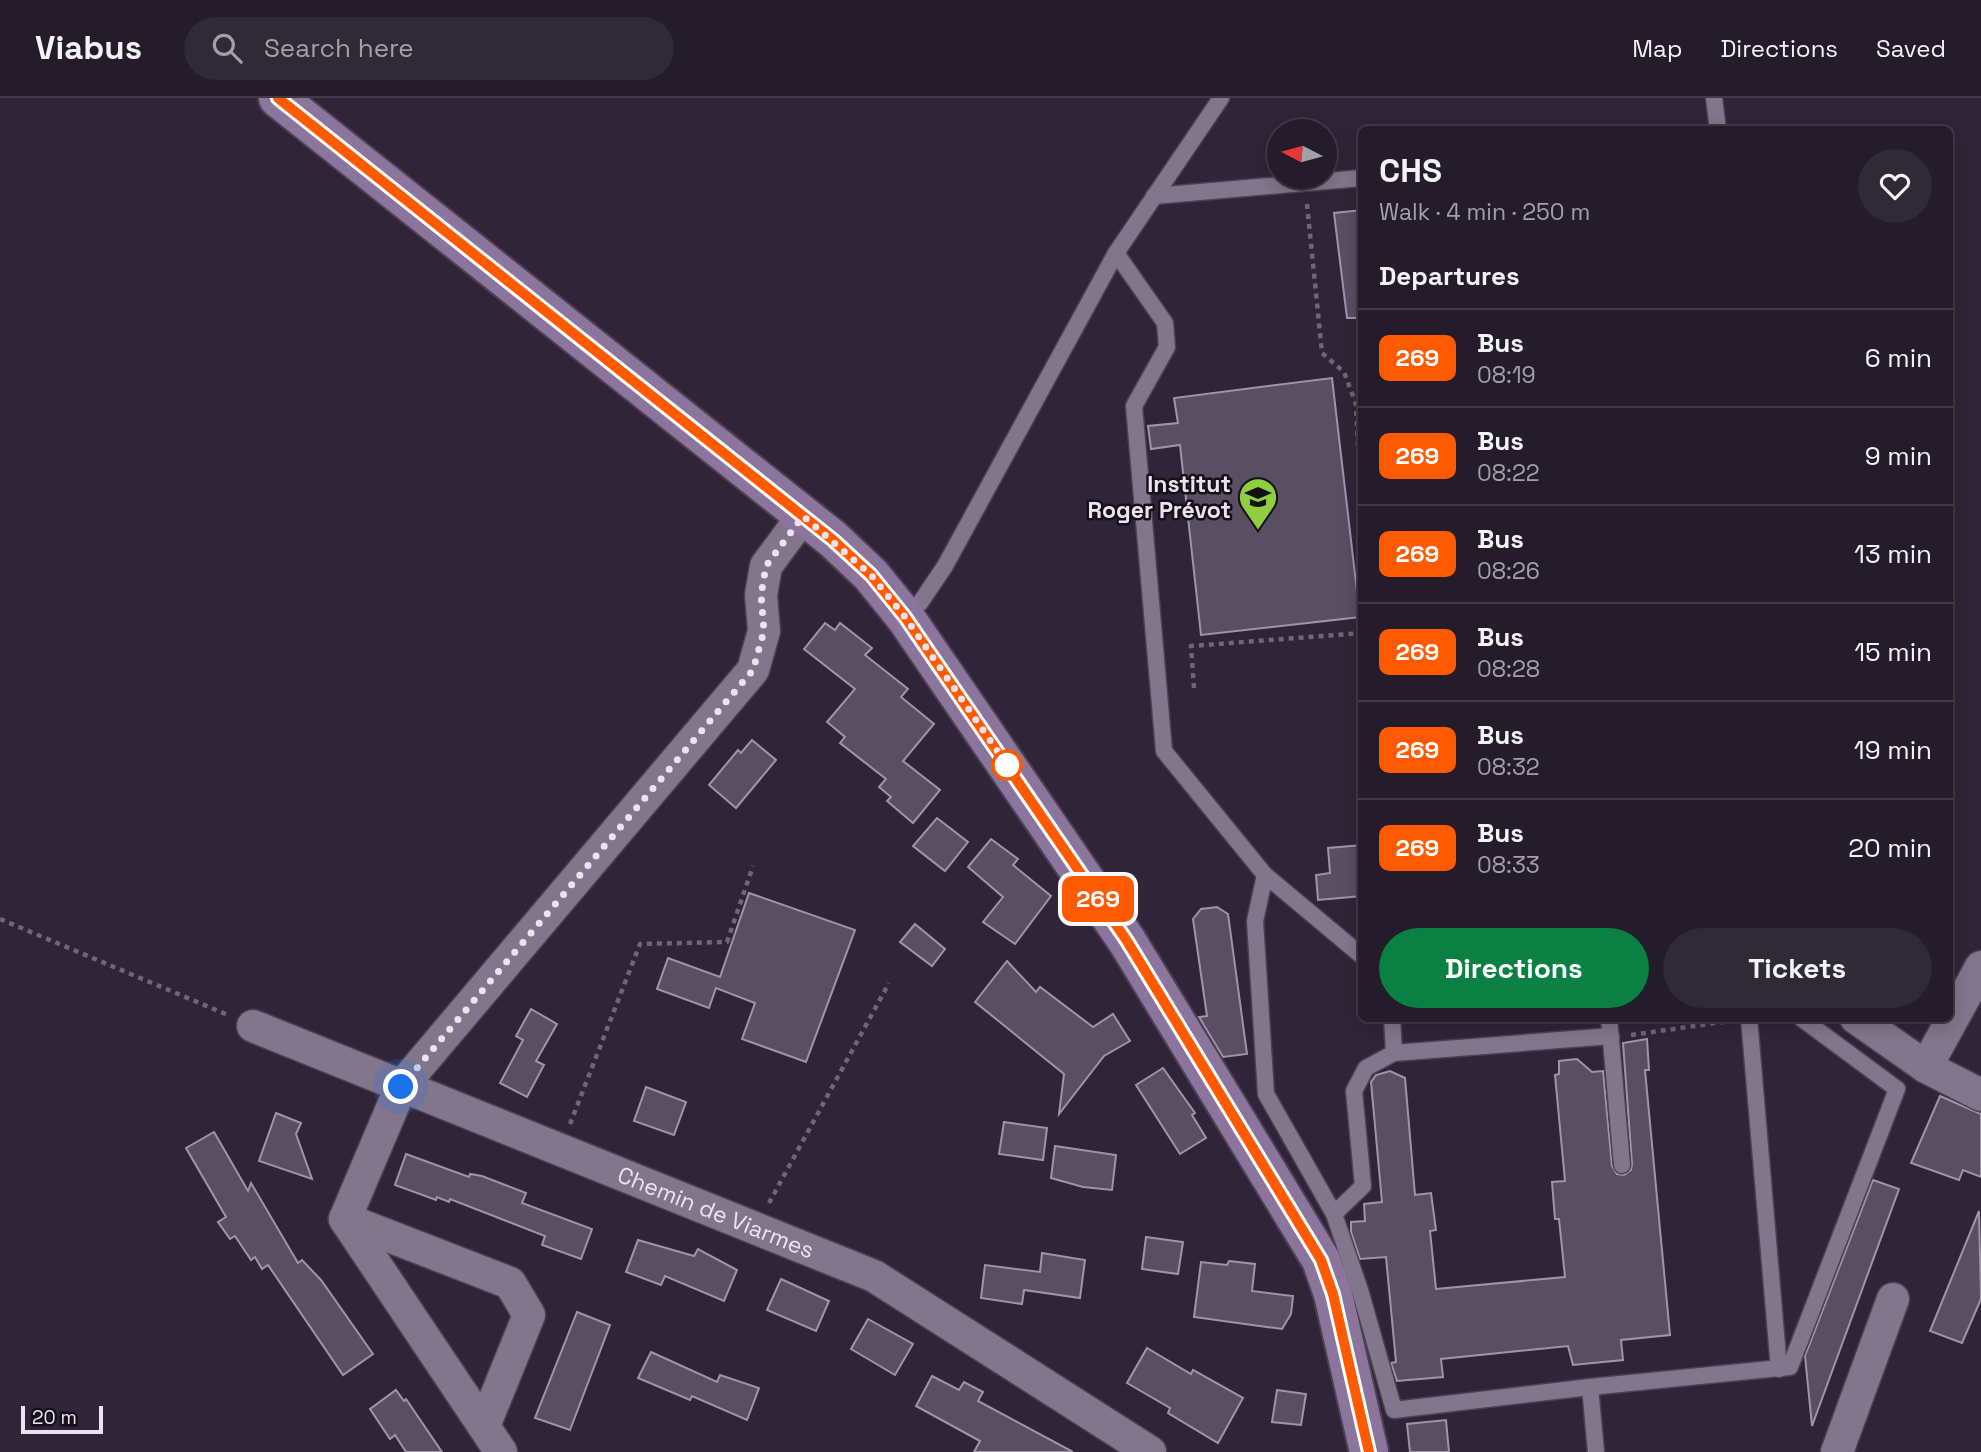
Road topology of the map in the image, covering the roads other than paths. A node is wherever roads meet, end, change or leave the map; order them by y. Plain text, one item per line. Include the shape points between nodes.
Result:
1 (278, 98) edge
2 (1221, 98) edge
3 (1714, 98) edge
4 (1718, 126) edge
5 (1358, 178) edge
6 (1153, 196) junction
7 (1116, 253) junction
8 (803, 516) junction
9 (905, 617) junction
10 (1265, 875) junction
11 (1358, 950) edge
12 (1981, 967) edge
13 (1953, 1018) edge
14 (1392, 1022) edge
15 (1609, 1022) edge
16 (1749, 1022) edge
17 (1806, 1022) edge
18 (1862, 1022) edge
19 (1951, 1022) edge
20 (253, 1026) road end
21 (1611, 1036) junction
22 (1394, 1053) junction
23 (1926, 1067) junction
24 (401, 1087) junction
25 (1981, 1096) edge
26 (1622, 1165) dead end
27 (1334, 1214) junction
28 (345, 1219) junction
29 (1893, 1299) dead end
30 (1779, 1369) junction
31 (1590, 1387) junction
32 (484, 1426) junction
33 (500, 1452) edge
34 (1150, 1452) edge
35 (1369, 1452) edge
36 (1596, 1452) edge
37 (1837, 1452) edge

1 - 8 street
2 - 6 lane
3 - 4 lane
5 - 6 lane
6 - 7 lane
7 - 9 lane via 945,566
7 - 10 lane via 1168,333 1167,347 1134,406 1164,751
8 - 9 street via 871,575
8 - 24 street via 766,566 761,595 764,631 753,670
9 - 35 street via 1133,950 1321,1260
10 - 11 lane
10 - 27 lane via 1255,921 1266,1094
12 - 13 street
14 - 22 lane
15 - 21 lane
16 - 30 lane
17 - 30 lane via 1896,1089 1790,1367
18 - 23 street
19 - 23 street
20 - 24 street, Chemin de Viarmes
21 - 22 lane
21 - 26 lane
22 - 27 lane via 1366,1068 1354,1091 1363,1186
23 - 25 street
24 - 28 street
24 - 34 street, Chemin de Viarmes via 874,1276
27 - 31 lane via 1394,1410
28 - 32 street
28 - 32 street via 510,1283 529,1315
29 - 37 street
30 - 31 lane
31 - 36 lane
32 - 33 street

